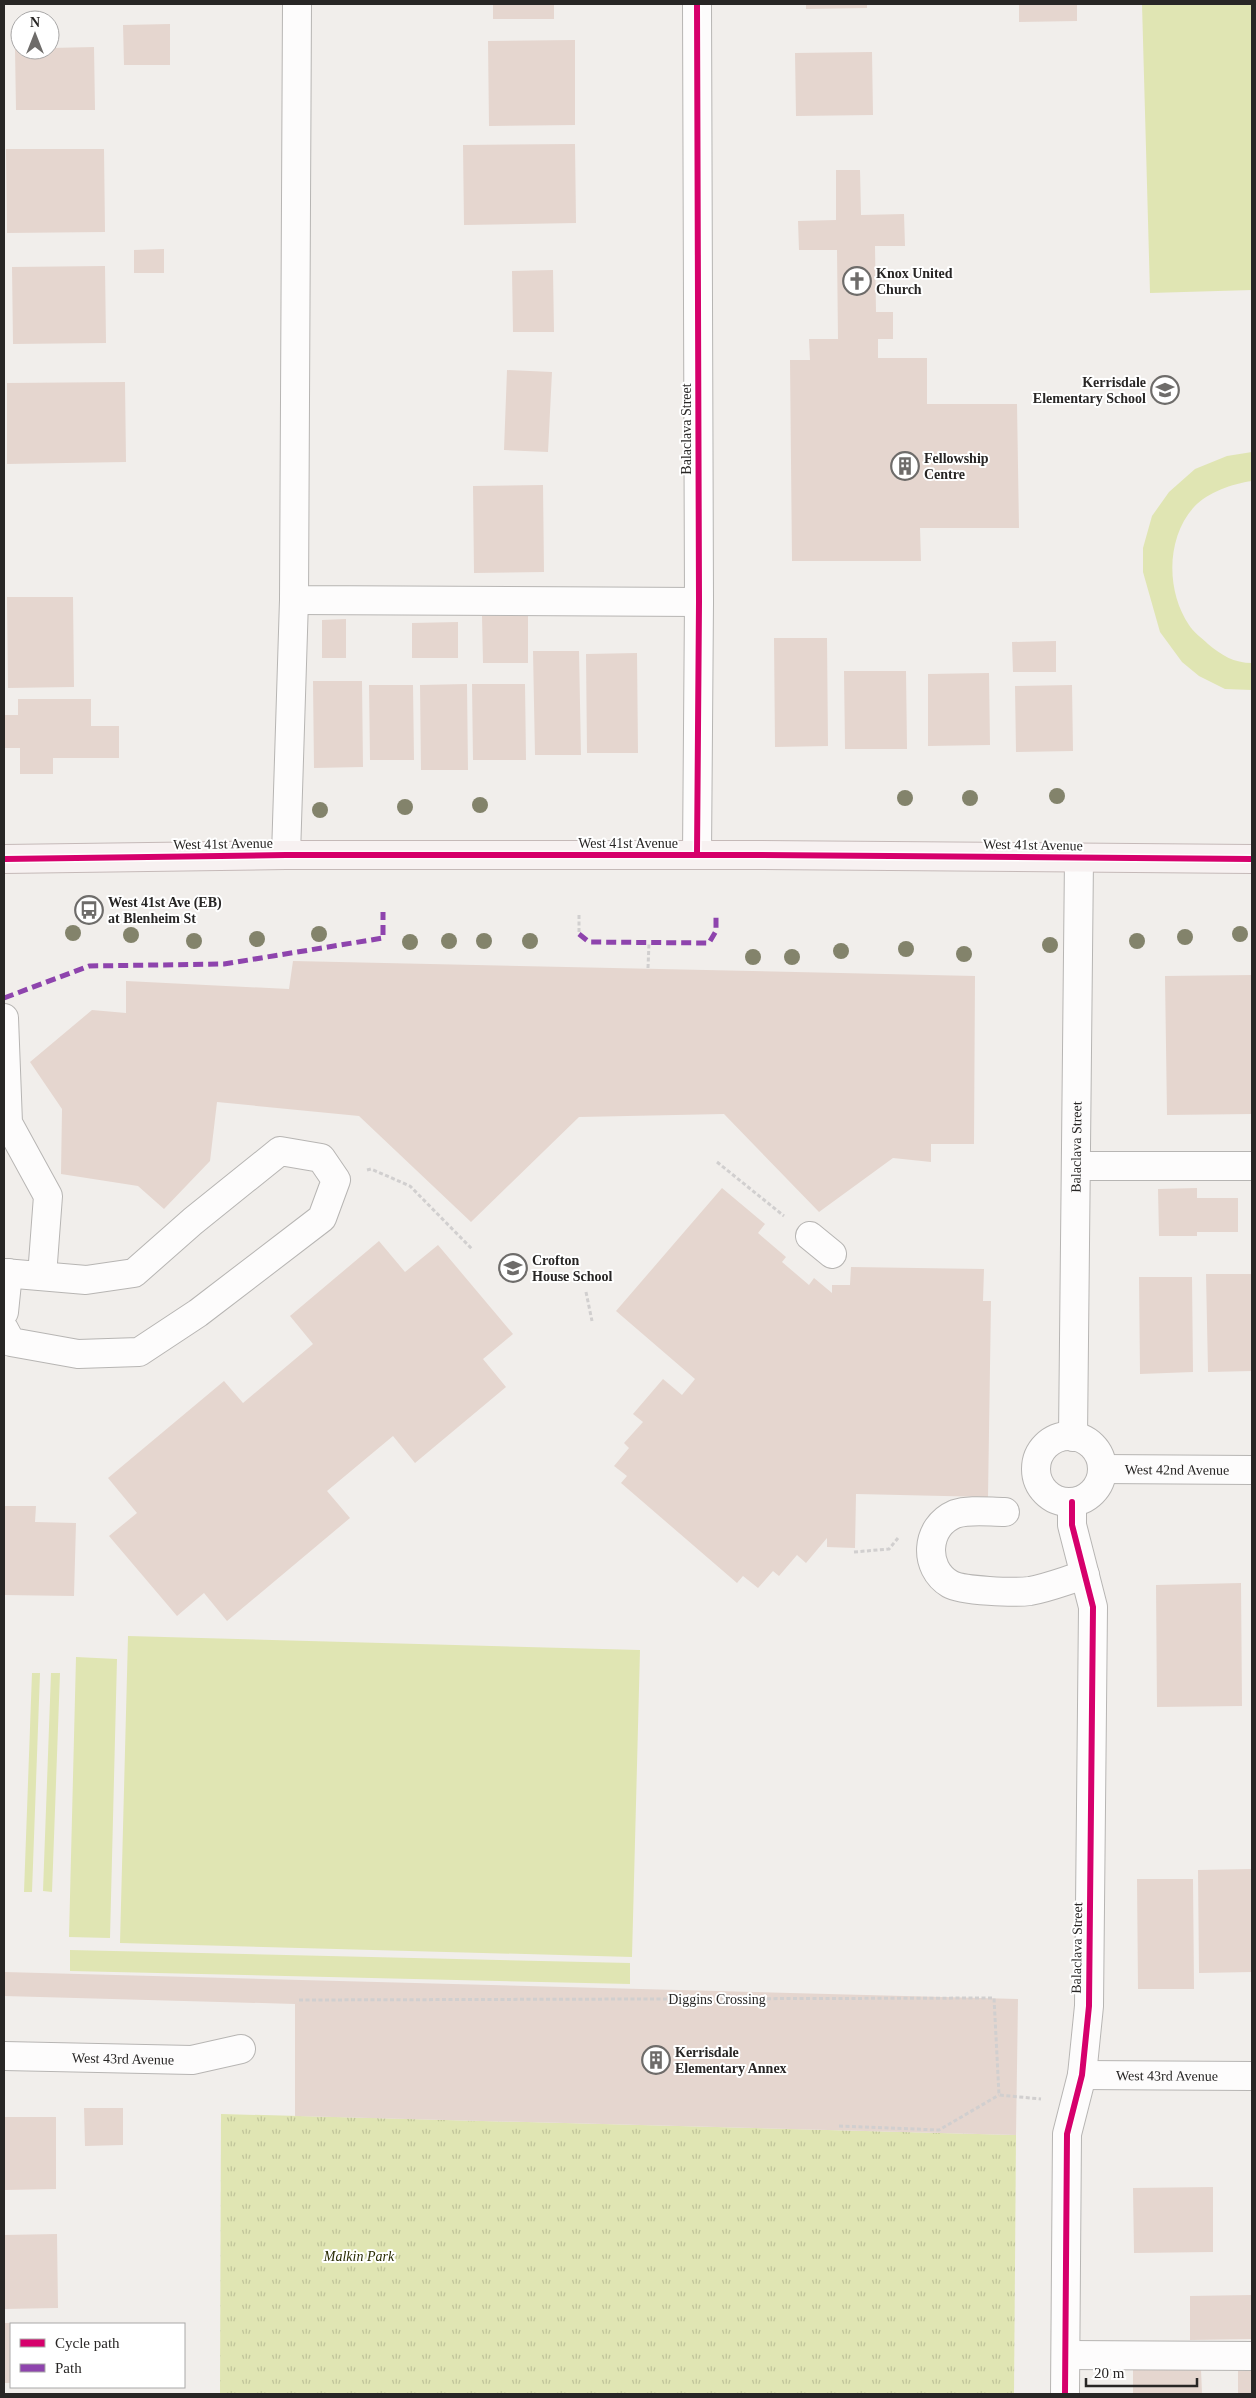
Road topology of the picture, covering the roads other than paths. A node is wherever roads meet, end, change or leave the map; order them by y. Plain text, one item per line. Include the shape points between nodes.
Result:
1 (298, 4) edge
2 (697, 4) edge
3 (294, 600) junction
4 (699, 602) junction
5 (286, 855) junction
6 (697, 855) junction
7 (1079, 858) junction
8 (4, 859) edge
9 (1252, 859) edge
10 (4, 1018) edge
11 (1076, 1166) junction
12 (1252, 1166) edge
13 (810, 1236) road end
14 (832, 1254) dead end
15 (6, 1273) edge
16 (42, 1276) junction
17 (4, 1312) edge
18 (4, 1329) edge
19 (1073, 1437) junction
20 (1102, 1470) junction
21 (1252, 1470) edge
22 (1072, 1502) junction
23 (1005, 1512) dead end
24 (1085, 1575) junction
25 (241, 2049) dead end
26 (4, 2056) edge
27 (1082, 2075) junction
28 (1252, 2076) edge
29 (1066, 2355) junction
30 (1252, 2356) edge
31 (1065, 2394) edge

1 - 3 street
2 - 4 street, Balaclava Street
3 - 4 street
3 - 5 street
4 - 6 street, Balaclava Street
5 - 6 main road, West 41st Avenue
5 - 8 main road, West 41st Avenue
6 - 7 main road, West 41st Avenue
7 - 9 main road, West 41st Avenue
7 - 11 street, Balaclava Street
10 - 16 street via 8,1123 48,1196
11 - 12 street
11 - 19 street, Balaclava Street
13 - 14 street
15 - 16 street
15 - 17 street
16 - 18 street via 86,1280 134,1273 280,1151 321,1158 336,1180 322,1218 198,1313 139,1352 78,1354 11,1342
19 - 20 street via 1094,1448
19 - 22 street via 1059,1438 1047,1444 1036,1469 1038,1482 1046,1494
20 - 21 street, West 42nd Avenue
20 - 22 street via 1094,1492
22 - 24 street, Balaclava Street via 1072,1525
23 - 24 street via 969,1512 956,1514 944,1521 930,1544 931,1560 939,1575 951,1585 967,1590 1030,1591
24 - 27 street, Balaclava Street via 1094,1607 1089,2006
25 - 26 street, West 43rd Avenue via 192,2060
27 - 28 street, West 43rd Avenue
27 - 29 street, Balaclava Street via 1067,2134
29 - 30 street
29 - 31 street, Balaclava Street

